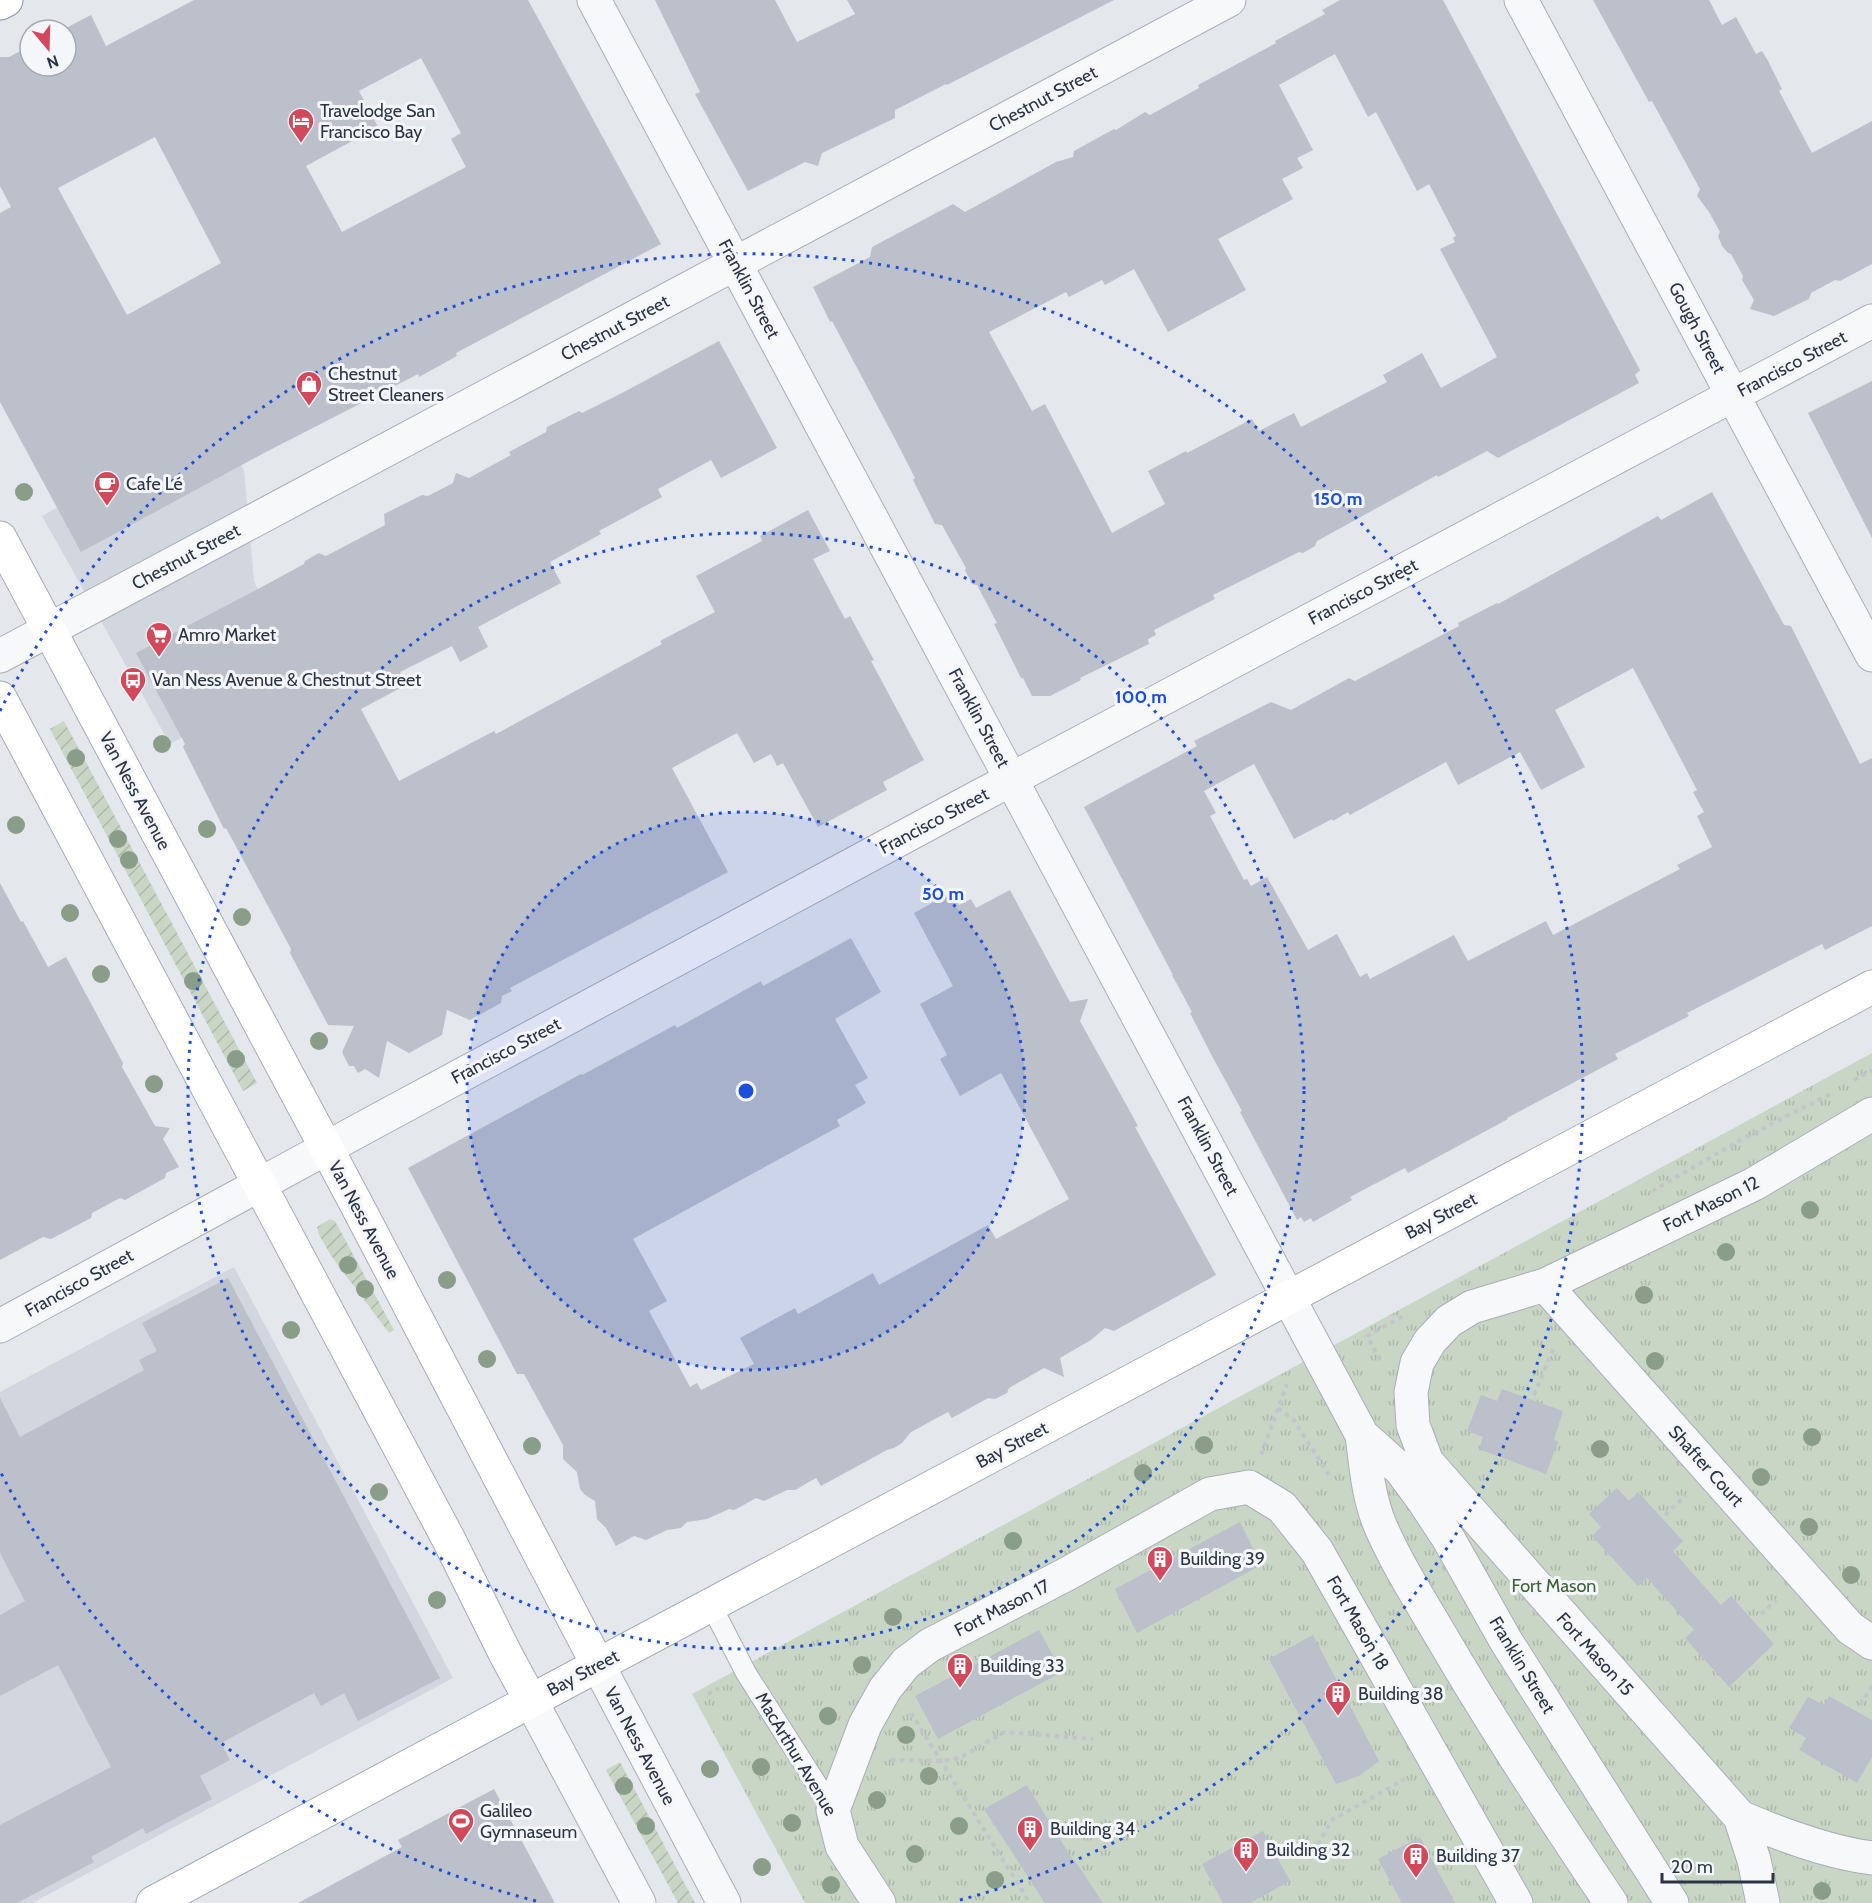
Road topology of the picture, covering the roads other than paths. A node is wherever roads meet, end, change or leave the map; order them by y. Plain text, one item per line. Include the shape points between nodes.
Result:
1 (6, 0) edge
2 (594, 0) edge
3 (1229, 0) edge
4 (1521, 0) edge
5 (0, 3) edge
6 (736, 263) junction
7 (1872, 321) edge
8 (1733, 395) junction
9 (0, 538) edge
10 (50, 630) junction
11 (1872, 655) edge
12 (0, 656) edge
13 (0, 698) edge
14 (1012, 779) junction
15 (1872, 987) edge
16 (1872, 1114) edge
17 (326, 1148) junction
18 (259, 1185) junction
19 (1545, 1285) junction
20 (1289, 1298) junction
21 (0, 1326) edge
22 (1362, 1435) junction
23 (1427, 1462) joint
24 (1249, 1487) joint
25 (711, 1605) junction
26 (1872, 1643) edge
27 (598, 1665) junction
28 (531, 1701) junction
29 (833, 1810) junction
30 (1740, 1817) junction
31 (1872, 1858) edge
32 (153, 1903) edge
33 (639, 1903) edge
34 (724, 1903) edge
35 (879, 1903) edge
36 (1516, 1903) edge
37 (1611, 1903) edge
38 (1672, 1903) edge
39 (1763, 1903) edge

1 - 5 main road
2 - 6 street, Franklin Street
3 - 6 street, Chestnut Street
4 - 8 street, Gough Street
6 - 10 street, Chestnut Street
6 - 14 street, Franklin Street
7 - 8 street, Francisco Street
8 - 11 street, Gough Street
8 - 14 street, Francisco Street
9 - 10 main road, Van Ness Avenue
10 - 12 street, Chestnut Street
10 - 17 main road, Van Ness Avenue
13 - 18 main road
14 - 17 street, Francisco Street
14 - 20 street, Franklin Street
15 - 20 main road, Bay Street
16 - 19 street, Fort Mason 12 via 1754,1184
17 - 18 street, Francisco Street
17 - 27 main road, Van Ness Avenue
18 - 21 street, Francisco Street
18 - 28 main road
19 - 23 street, Fort Mason 12 via 1472,1307 1449,1321 1430,1341 1417,1363 1411,1392 1413,1425
19 - 26 street, Shafter Court via 1850,1628
20 - 22 street, Franklin Street
20 - 25 main road, Bay Street
22 - 37 street, Franklin Street via 1380,1524 1402,1569 1467,1681
22 - 38 street, Franklin Street via 1401,1470 1423,1500 1506,1641
23 - 30 street, Fort Mason 15
24 - 29 street, Fort Mason 17 via 1210,1494 930,1645 906,1663 885,1689 865,1725
24 - 36 street, Fort Mason 18 via 1282,1507 1317,1551
25 - 27 main road, Bay Street
25 - 29 lane, MacArthur Avenue via 746,1673
27 - 28 main road, Bay Street
27 - 34 street, Van Ness Avenue
28 - 32 main road, Bay Street
28 - 33 street
29 - 35 street, MacArthur Avenue via 842,1846
30 - 31 street via 1793,1838
30 - 39 street

